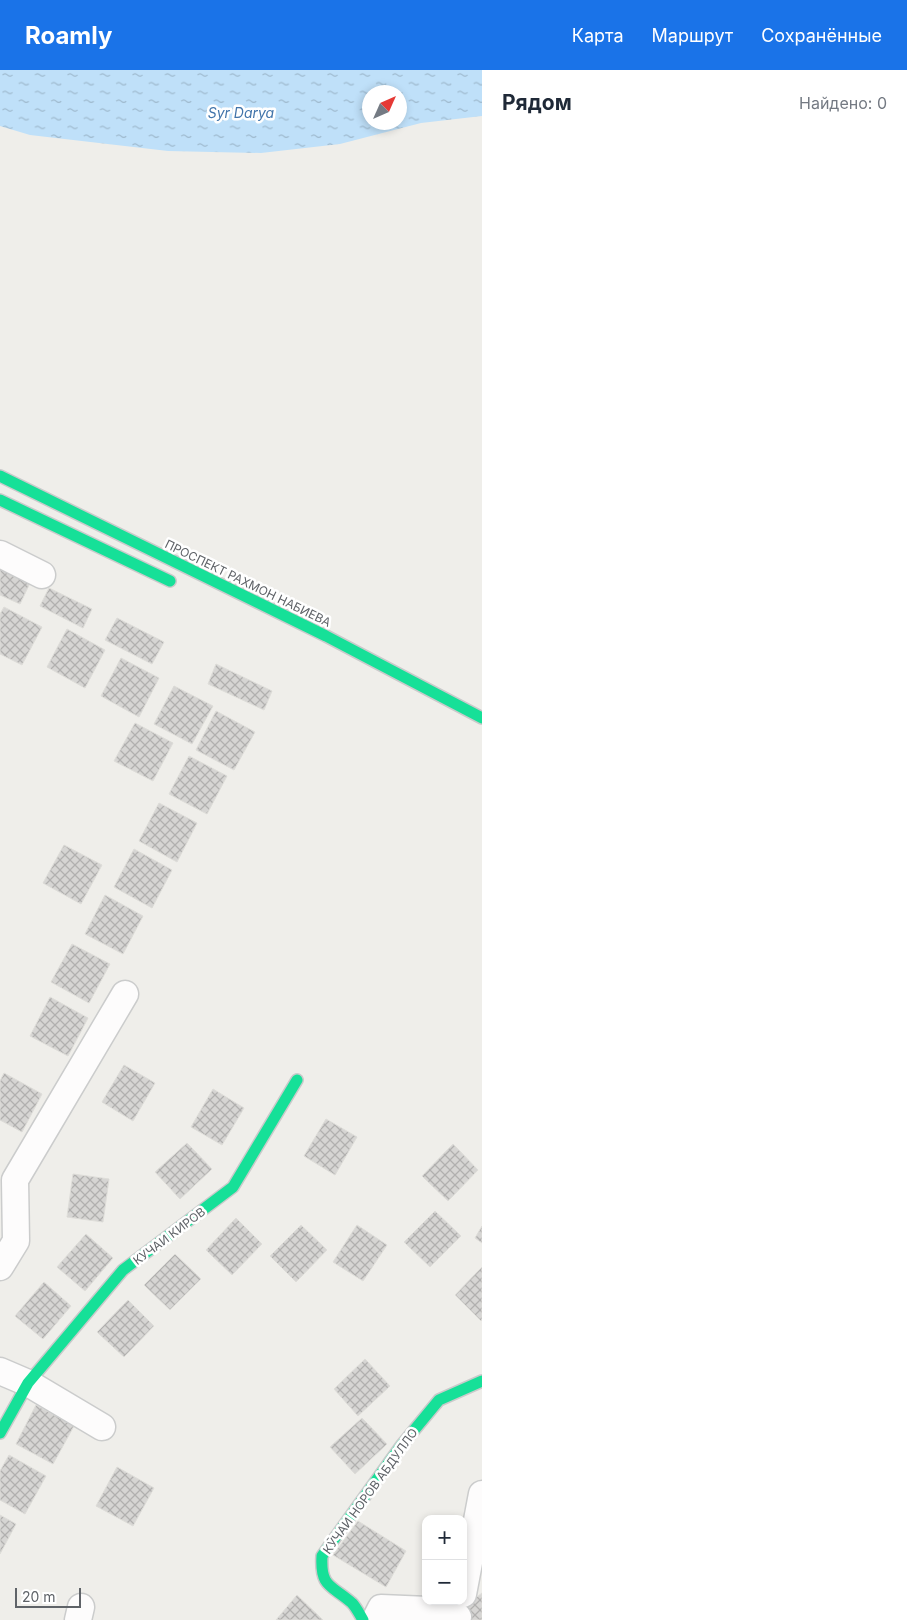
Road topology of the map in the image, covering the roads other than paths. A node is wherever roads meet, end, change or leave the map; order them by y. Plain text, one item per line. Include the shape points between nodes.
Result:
1 (0, 476) edge
2 (0, 500) edge
3 (0, 554) edge
4 (42, 575) dead end
5 (178, 584) dead end
6 (482, 718) edge
7 (126, 994) dead end
8 (297, 1080) dead end
9 (0, 1267) edge
10 (0, 1371) edge
11 (482, 1381) edge
12 (28, 1383) junction
13 (102, 1427) dead end
14 (0, 1433) edge
15 (482, 1494) edge
16 (460, 1608) edge
17 (363, 1620) edge
18 (375, 1620) edge

1 - 6 street, ПРОСПЕКТ РАХМОН НАБИЕВА via 326,636
2 - 5 street
3 - 4 street
7 - 9 street via 15,1180 16,1241
8 - 12 street, КУЧАИ КИРОВ via 233,1187 123,1270
10 - 12 street
11 - 17 street, КӮЧАИ НОРОВ АБДУЛЛО via 439,1400 401,1446 322,1556 321,1570 325,1583 353,1604
12 - 13 street
12 - 14 street, КУЧАИ КИРОВ
15 - 16 street
16 - 18 street via 381,1608

